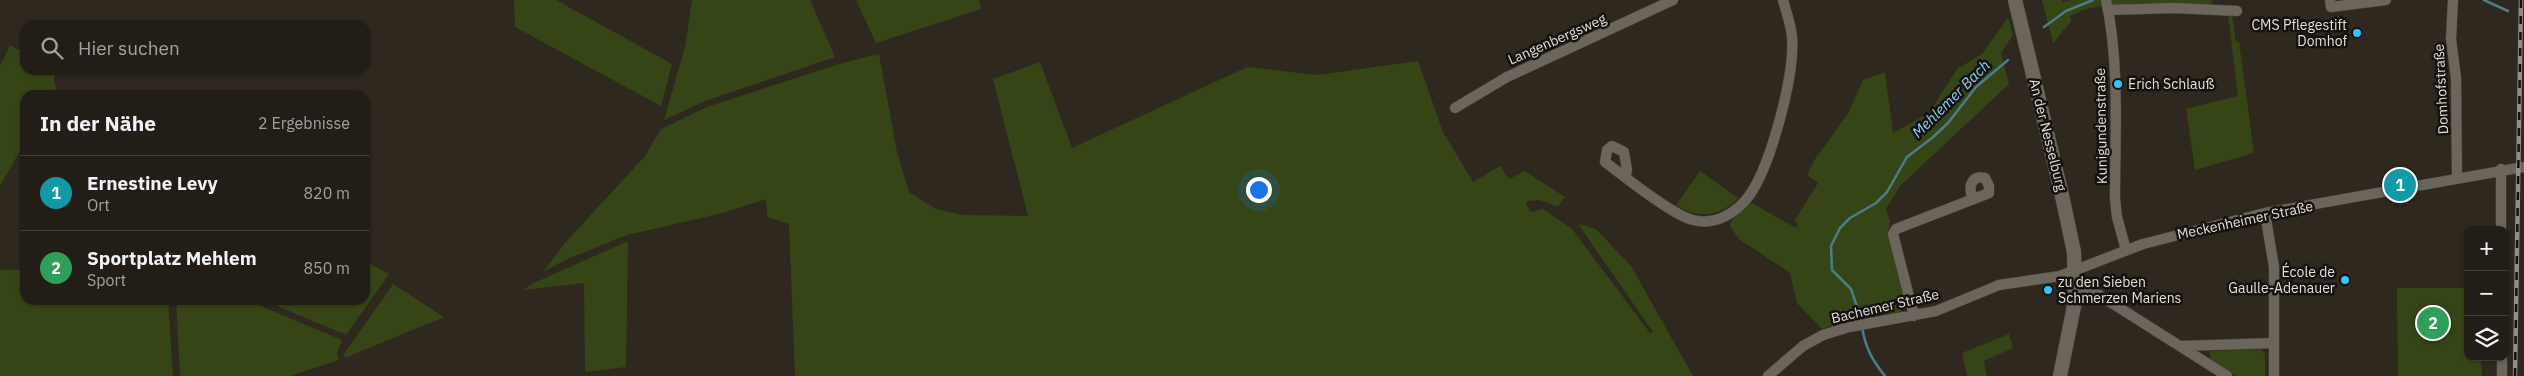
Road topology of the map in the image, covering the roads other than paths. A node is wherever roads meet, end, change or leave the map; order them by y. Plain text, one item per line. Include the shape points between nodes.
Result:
1 (1673, 0) edge
2 (1783, 0) edge
3 (2015, 0) edge
4 (2330, 0) edge
5 (2386, 0) edge
6 (2452, 0) edge
7 (2107, 4) edge
8 (2237, 11) dead end
9 (1455, 108) dead end
10 (2524, 167) edge
11 (2501, 169) junction
12 (1625, 176) dead end
13 (2458, 177) junction
14 (1973, 199) dead end
15 (2265, 213) junction
16 (2501, 226) edge
17 (2126, 250) junction
18 (2076, 278) junction
19 (1914, 316) junction
20 (2274, 343) junction
21 (2180, 346) junction
22 (2502, 361) edge
23 (2060, 375) edge
24 (1768, 376) edge
25 (2227, 376) edge
26 (2274, 376) edge
27 (2502, 376) edge

1 - 9 street, Langenbergsweg via 1507,76
2 - 12 street via 1792,37 1784,97 1767,160 1740,206 1724,218 1693,220 1665,205
3 - 18 street, An der Nesselburg via 2065,208
4 - 5 street via 2331,7
6 - 13 street, Domhofstraße
7 - 8 street
7 - 17 street, Kunigundenstraße via 2114,73 2116,217
10 - 11 street, Meckenheimer Straße
11 - 13 street, Meckenheimer Straße
11 - 16 street
13 - 15 street, Meckenheimer Straße
14 - 19 street via 1896,229 1893,234
15 - 17 street, Meckenheimer Straße
15 - 20 street via 2274,267
17 - 18 street, Meckenheimer Straße
18 - 19 street, Bachemer Straße via 2060,276 1999,285 1936,311
18 - 21 street
18 - 23 street via 2073,321
19 - 24 street, Bachemer Straße via 1823,335 1803,346
20 - 21 street
20 - 26 street
21 - 25 street
22 - 27 street

